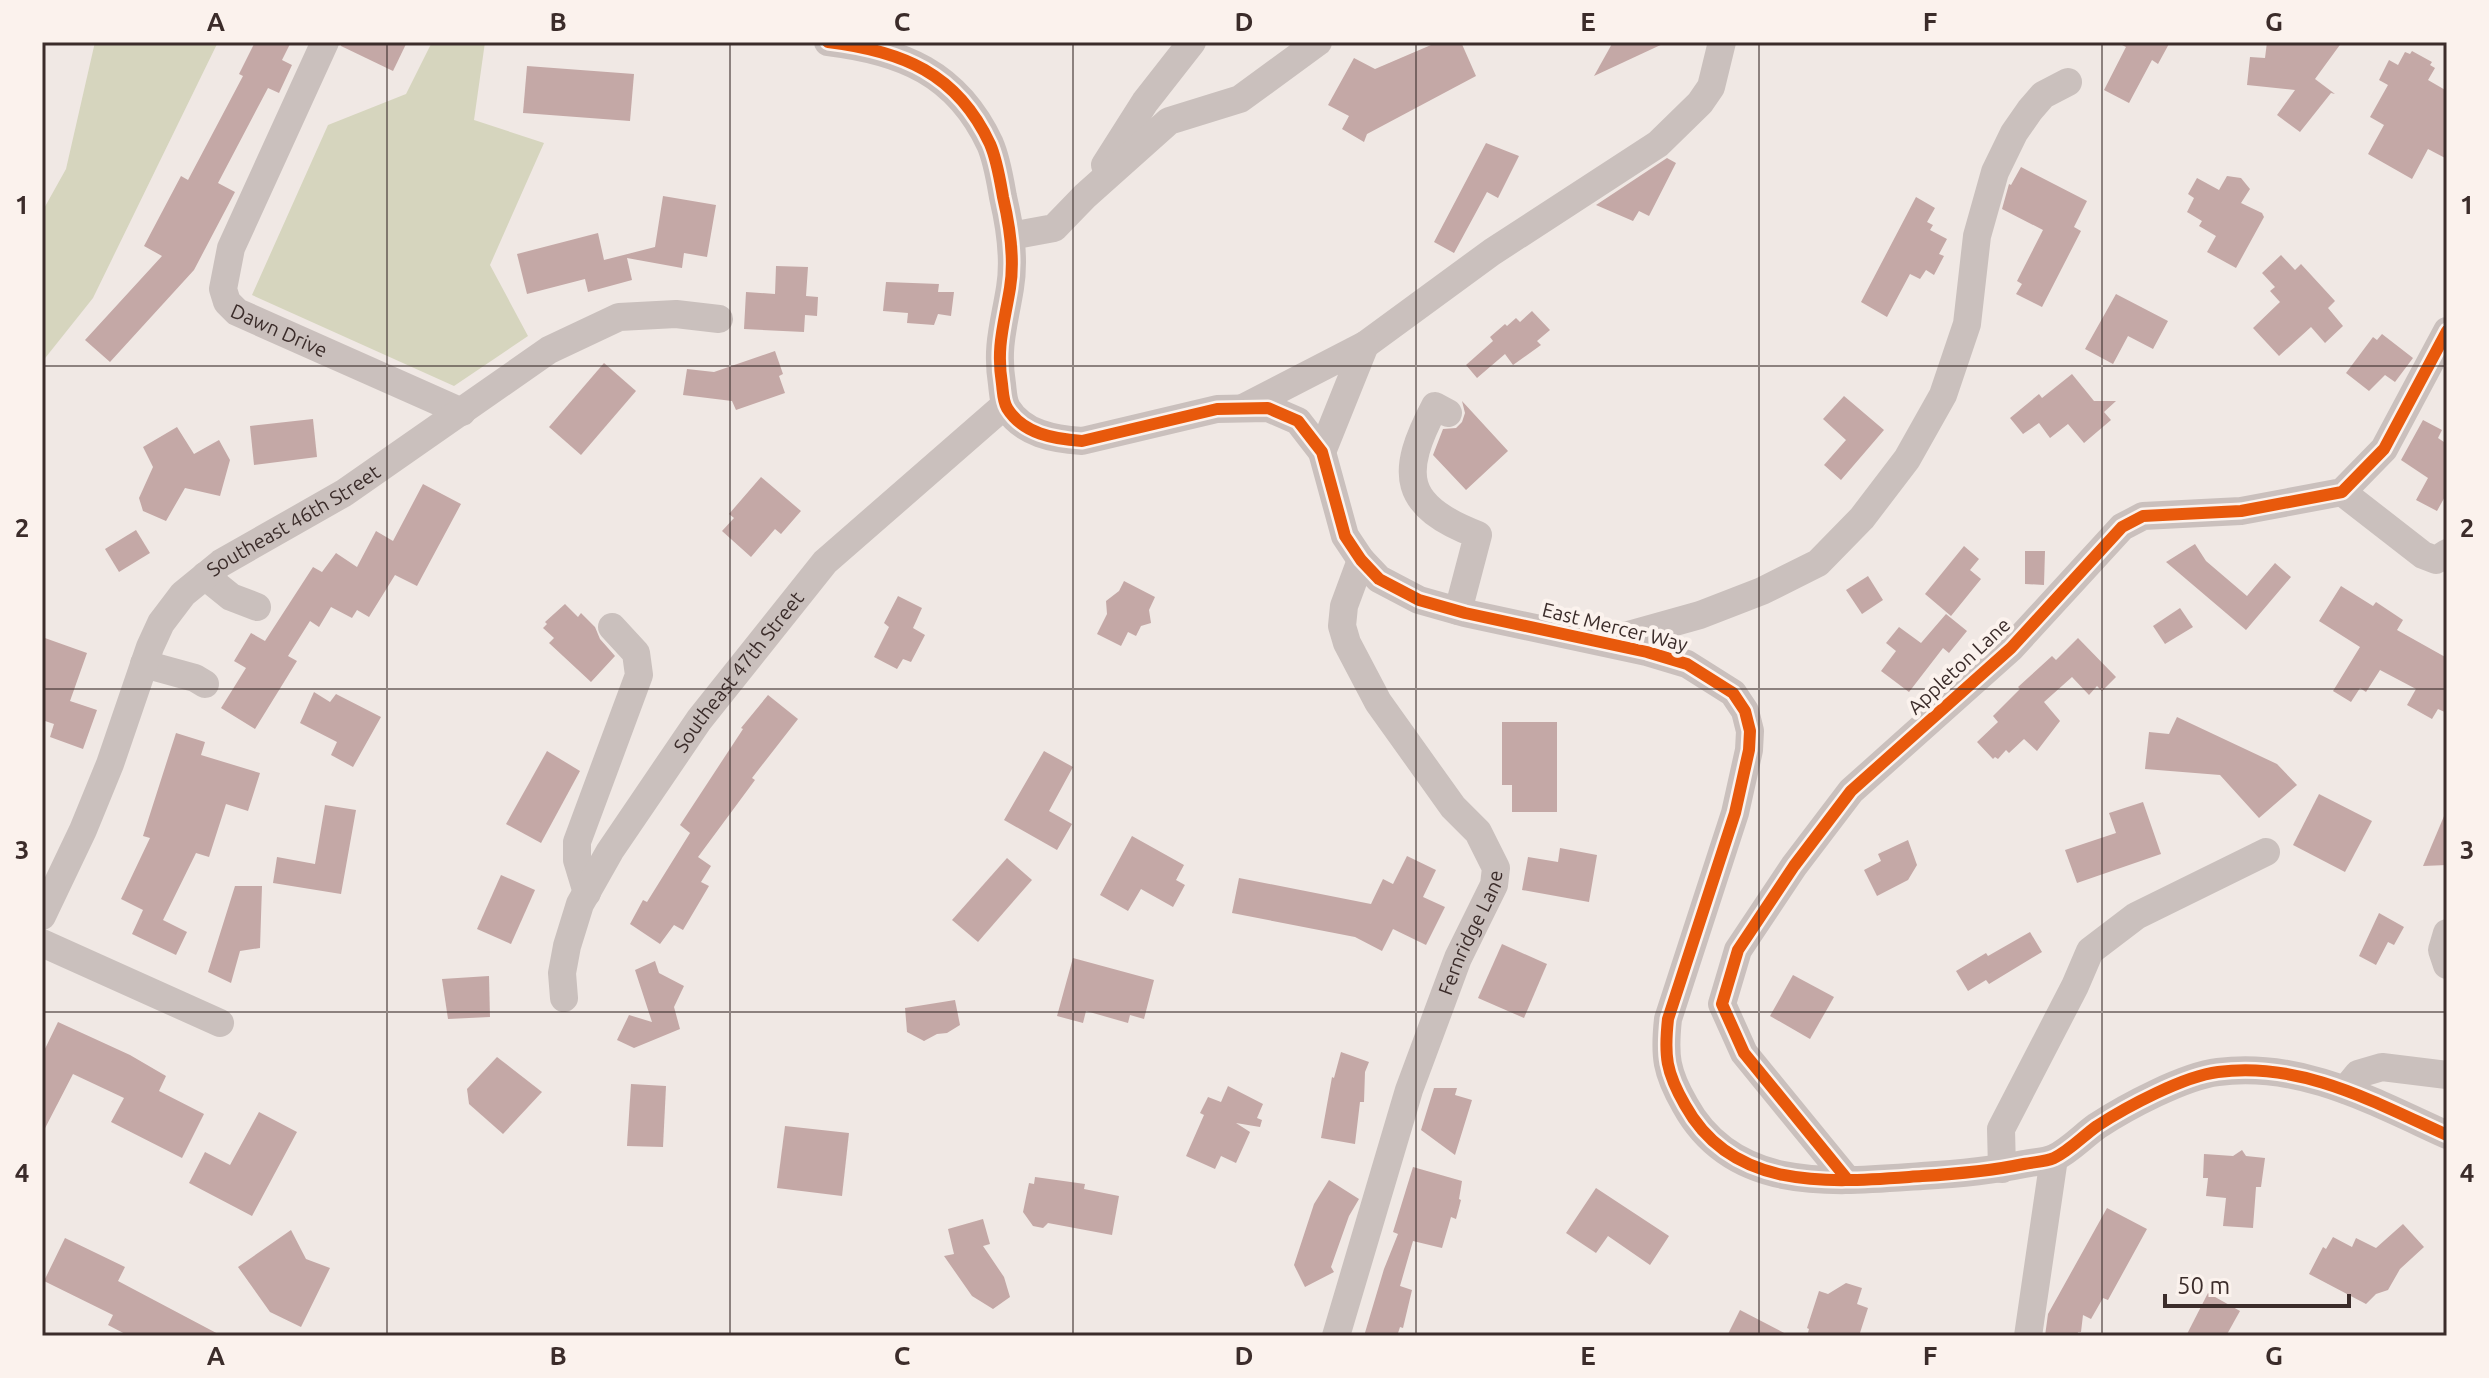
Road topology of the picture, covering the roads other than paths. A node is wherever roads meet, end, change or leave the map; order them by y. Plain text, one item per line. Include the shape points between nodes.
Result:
1 (325, 42) edge
2 (828, 42) edge
3 (1192, 42) edge
4 (1318, 42) edge
5 (1722, 42) edge
6 (2068, 82) dead end
7 (1085, 196) junction
8 (1011, 236) junction
9 (719, 319) dead end
10 (2447, 331) edge
11 (1365, 345) junction
12 (1005, 405) junction
13 (1242, 408) junction
14 (462, 412) junction
15 (1448, 413) dead end
16 (1322, 452) junction
17 (2342, 492) junction
18 (2447, 553) edge
19 (1361, 560) junction
20 (205, 576) junction
21 (257, 607) dead end
22 (1458, 611) junction
23 (612, 627) dead end
24 (1603, 643) junction
25 (144, 664) junction
26 (205, 684) dead end
27 (2266, 852) dead end
28 (587, 893) junction
29 (42, 916) edge
30 (2447, 933) edge
31 (42, 943) edge
32 (2447, 965) edge
33 (564, 998) dead end
34 (220, 1023) dead end
35 (2447, 1075) edge
36 (2345, 1090) junction
37 (2447, 1135) edge
38 (2054, 1158) junction
39 (2002, 1169) junction
40 (1847, 1179) junction
41 (1336, 1336) edge
42 (2028, 1336) edge

1 - 14 street, Dawn Drive via 231,248 223,289 227,302 237,312
2 - 8 street via 894,54 945,83 963,101 991,146
3 - 7 street via 1145,102
4 - 7 street via 1240,99 1169,121
5 - 11 street via 1711,87 1658,144 1492,252
6 - 24 street via 2043,95 2030,110 1995,172 1977,236 1967,324 1943,395 1907,459 1862,518 1818,563 1762,591
7 - 8 street via 1054,228
8 - 12 street via 1011,286 998,359
9 - 14 street, Southeast 46th Street via 676,314 619,317 549,350
10 - 17 street via 2384,449
11 - 13 street
11 - 16 street
12 - 13 street, East Mercer Way via 1019,423 1039,434 1082,441 1217,409
12 - 28 street, Southeast 47th Street via 825,562 699,720
13 - 16 street, East Mercer Way via 1268,408 1298,421
14 - 20 street, Southeast 46th Street via 344,493
15 - 22 street via 1435,406 1420,434 1413,480 1428,509 1478,535
16 - 19 street, East Mercer Way via 1345,536
17 - 18 street via 2423,555 2436,560
17 - 40 street, Appleton Lane via 2241,511 2131,521 2011,648 1851,791 1794,866 1738,950 1722,1004 1744,1053
19 - 22 street, East Mercer Way via 1379,579 1419,600
19 - 41 street, Fernridge Lane via 1344,606 1347,643 1378,702 1453,807 1478,832 1496,868 1494,885 1458,958 1409,1090
20 - 21 street via 231,597
20 - 25 street, Southeast 46th Street via 161,623
22 - 24 street, East Mercer Way
23 - 28 street via 636,653 639,675 577,842
24 - 40 street, East Mercer Way via 1687,664 1713,678 1733,693 1750,731 1735,813 1668,1019 1664,1049 1672,1083 1695,1123 1719,1148 1751,1167 1811,1180
25 - 26 street
25 - 29 street, Southeast 46th Street via 110,764
27 - 39 street via 2136,916 2090,951 2001,1129
28 - 33 street, Southeast 47th Street via 567,946
30 - 32 street via 2442,950
31 - 34 street
35 - 36 street via 2382,1067 2358,1074
36 - 37 street, East Mercer Way
36 - 38 street, East Mercer Way via 2303,1075 2216,1072 2134,1105
38 - 39 street, East Mercer Way
38 - 42 street
39 - 40 street, East Mercer Way

